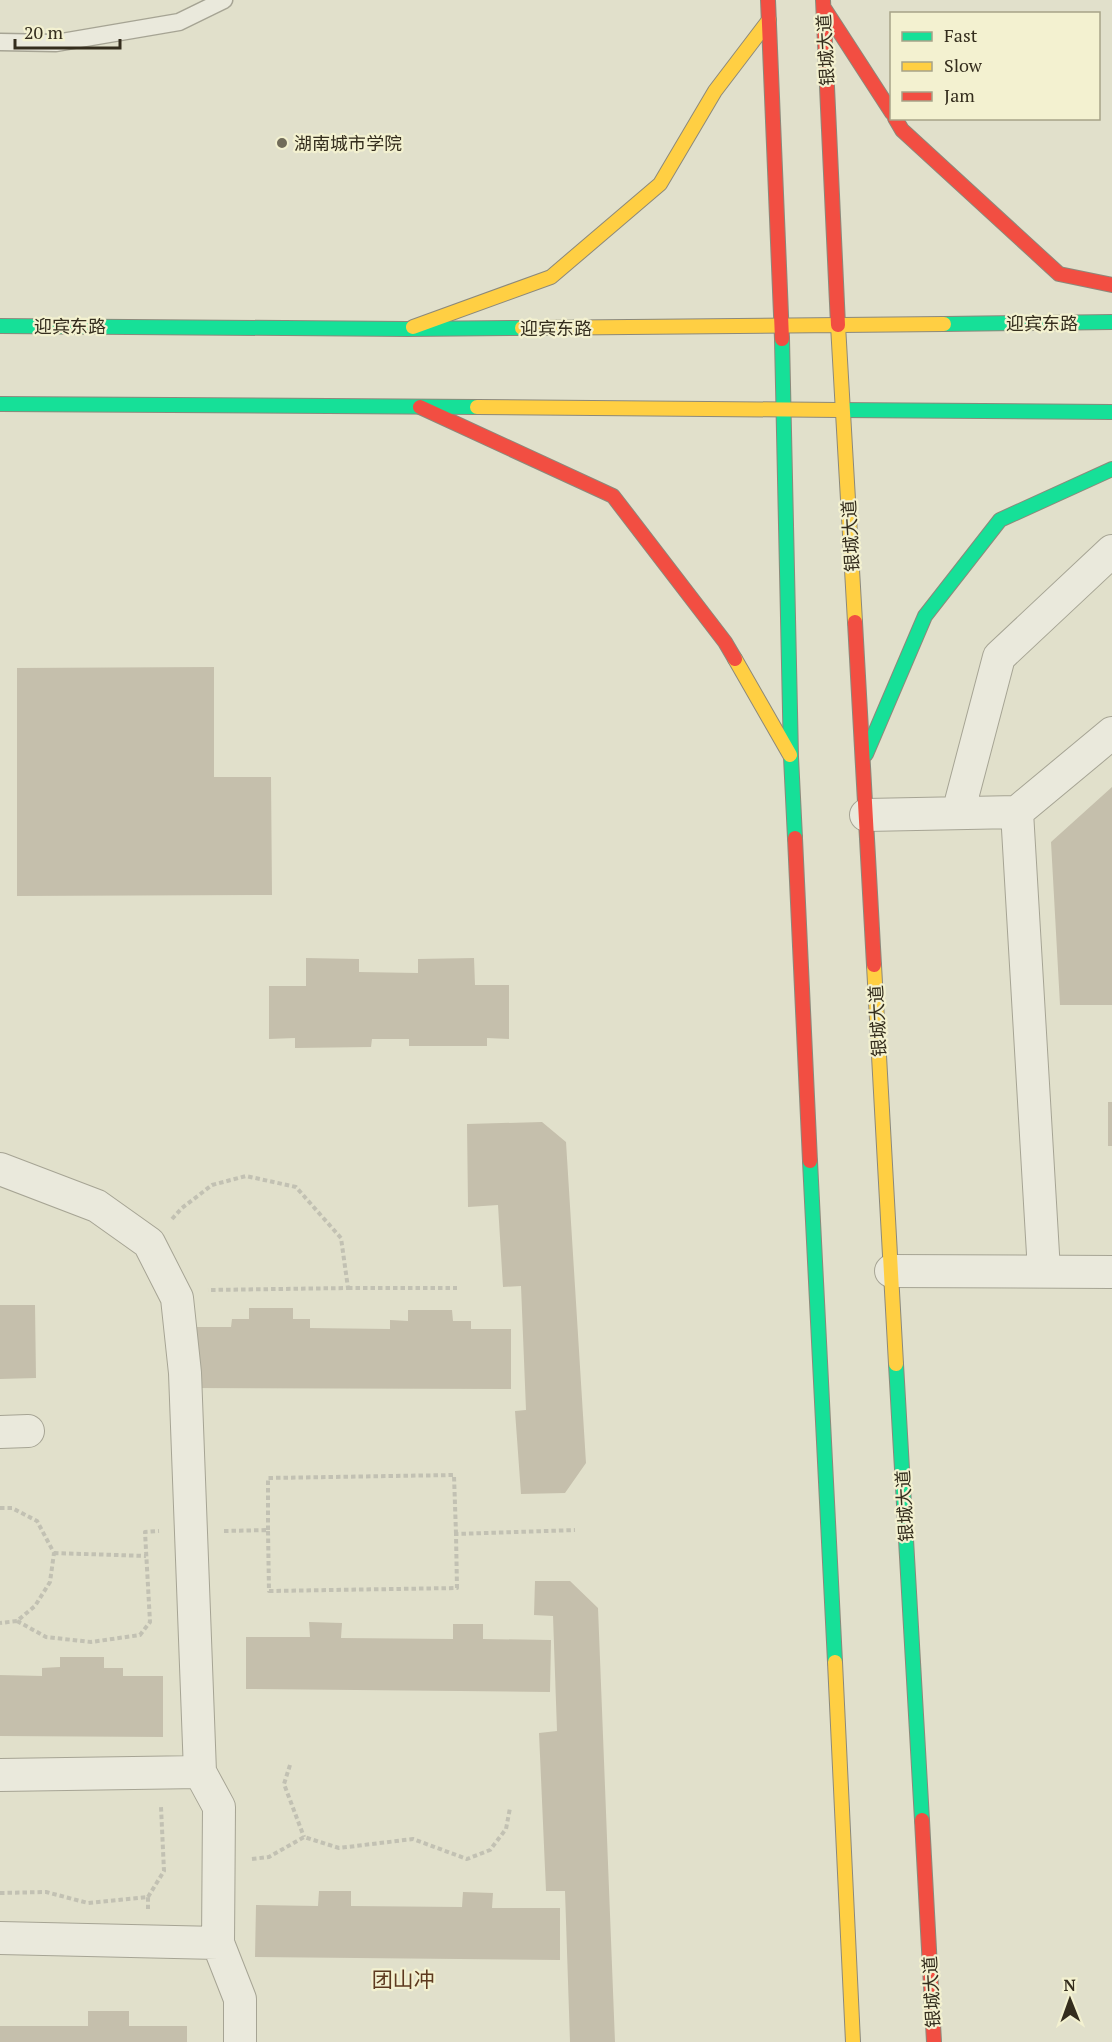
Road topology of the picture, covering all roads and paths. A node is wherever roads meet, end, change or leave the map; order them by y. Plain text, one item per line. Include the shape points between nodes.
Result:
1 (224, 0) edge
2 (768, 0) edge
3 (823, 3) edge
4 (769, 20) junction
5 (0, 42) edge
6 (890, 111) edge
7 (896, 120) edge
8 (1112, 285) edge
9 (1112, 322) edge
10 (838, 324) junction
11 (0, 326) edge
12 (782, 326) junction
13 (408, 329) junction
14 (0, 404) edge
15 (420, 407) junction
16 (784, 410) junction
17 (843, 410) junction
18 (1112, 412) edge
19 (1112, 469) edge
20 (1112, 551) edge
21 (1112, 733) edge
22 (791, 757) junction
23 (863, 761) junction
24 (1017, 812) junction
25 (958, 813) junction
26 (866, 815) junction
27 (0, 1169) edge
28 (148, 1243) junction
29 (891, 1271) junction
30 (1044, 1271) junction
31 (1112, 1272) edge
32 (348, 1288) junction
33 (457, 1288) dead end
34 (173, 1291) junction
35 (0, 1508) edge
36 (268, 1530) junction
37 (575, 1530) dead end
38 (191, 1531) junction
39 (456, 1534) junction
40 (54, 1553) junction
41 (146, 1556) junction
42 (17, 1621) junction
43 (0, 1623) edge
44 (290, 1765) dead end
45 (200, 1772) junction
46 (160, 1773) junction
47 (0, 1775) edge
48 (510, 1808) dead end
49 (304, 1837) junction
50 (219, 1864) junction
51 (0, 1893) edge
52 (148, 1898) junction
53 (0, 1938) edge
54 (147, 1941) junction
55 (218, 1943) junction
56 (240, 2042) edge
57 (853, 2042) edge
58 (934, 2042) edge

1 - 5 lane via 179,22 56,43
2 - 4 main road
3 - 6 main road
3 - 10 main road, 银城大道
4 - 12 main road
4 - 13 main road via 716,91 660,184 651,192 551,277
7 - 8 main road via 1059,274
9 - 10 main road, 迎宾东路
10 - 12 main road, 迎宾东路
10 - 17 main road, 银城大道
11 - 13 main road, 迎宾东路
12 - 13 main road, 迎宾东路
12 - 16 main road
14 - 15 main road
15 - 16 main road
15 - 22 main road via 613,496 725,642
16 - 17 main road
16 - 22 main road
17 - 18 main road
17 - 23 main road, 银城大道
19 - 23 main road via 1000,520 925,616
20 - 25 street via 999,657
21 - 24 street
22 - 57 main road
23 - 26 main road, 银城大道
24 - 25 street
24 - 30 street
25 - 26 street
26 - 29 main road, 银城大道
27 - 28 street via 97,1206
28 - 32 path via 182,1208 212,1185 246,1176 296,1187 341,1238
28 - 34 street
29 - 30 street
29 - 58 main road, 银城大道
30 - 31 street
32 - 33 path
32 - 34 path
34 - 38 street via 185,1373
35 - 40 path via 12,1508 37,1521
36 - 38 path
36 - 39 path via 267,1478 454,1475
36 - 39 path via 270,1591 457,1588
37 - 39 path
38 - 41 path via 146,1532
38 - 45 street
40 - 41 path
40 - 42 path via 50,1582 35,1606
41 - 42 path via 150,1622 140,1635 91,1642 46,1637
42 - 43 path
44 - 49 path via 284,1784
45 - 46 street
45 - 50 street via 219,1807
46 - 47 street
46 - 52 path via 164,1871
48 - 49 path via 506,1829 490,1850 467,1859 413,1839 339,1848
49 - 50 path via 268,1857
50 - 55 street
51 - 52 path via 46,1892 88,1903
52 - 54 path
53 - 54 street
54 - 55 street
55 - 56 street via 240,1999

